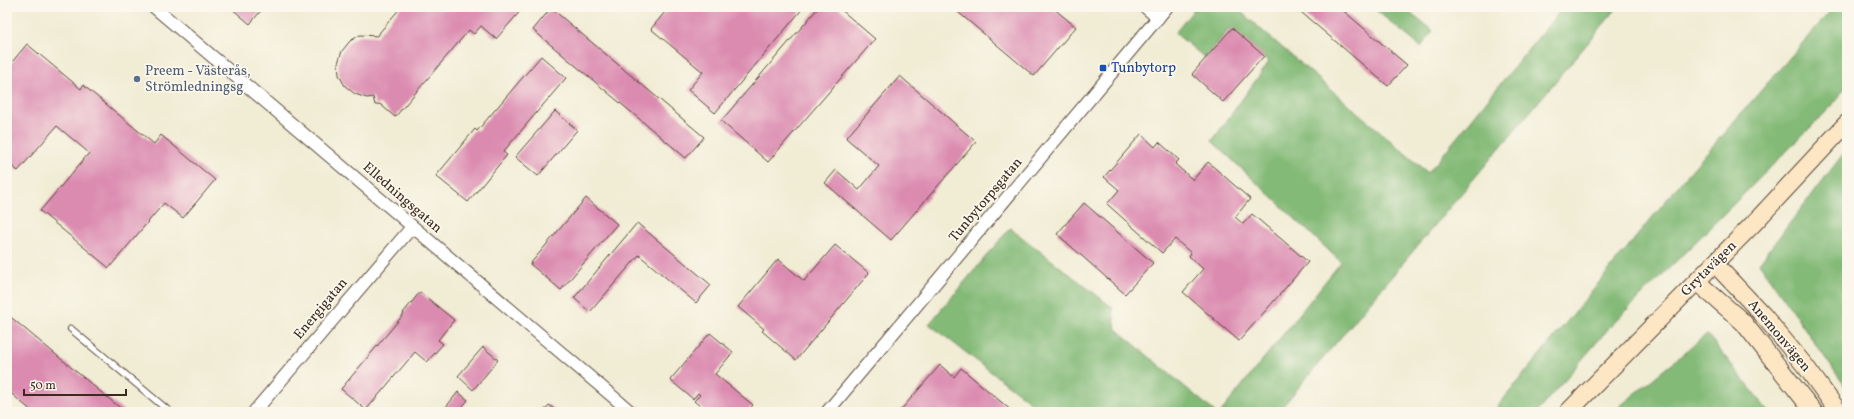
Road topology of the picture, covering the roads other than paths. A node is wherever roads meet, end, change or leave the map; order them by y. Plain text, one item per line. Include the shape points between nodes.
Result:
1 (154, 7) edge
2 (1145, 7) edge
3 (1167, 7) edge
4 (1158, 18) junction
5 (1847, 123) edge
6 (412, 227) junction
7 (1715, 264) junction
8 (1696, 282) junction
9 (71, 329) dead end
10 (170, 412) edge
11 (254, 412) edge
12 (631, 412) edge
13 (826, 412) edge
14 (1568, 412) edge
15 (1814, 412) edge
16 (1838, 412) edge

1 - 6 street, Elledningsgatan
2 - 4 street
3 - 4 street, Tunbytorpsgatan
4 - 13 street, Tunbytorpsgatan
5 - 7 street, Grytavägen
6 - 11 street, Energigatan
6 - 12 street, Elledningsgatan
7 - 8 street, Grytavägen
7 - 16 street, Anemonvägen via 1763,315 1806,367
8 - 14 street, Grytavägen
8 - 15 street, Anemonvägen via 1743,322
9 - 10 lane

